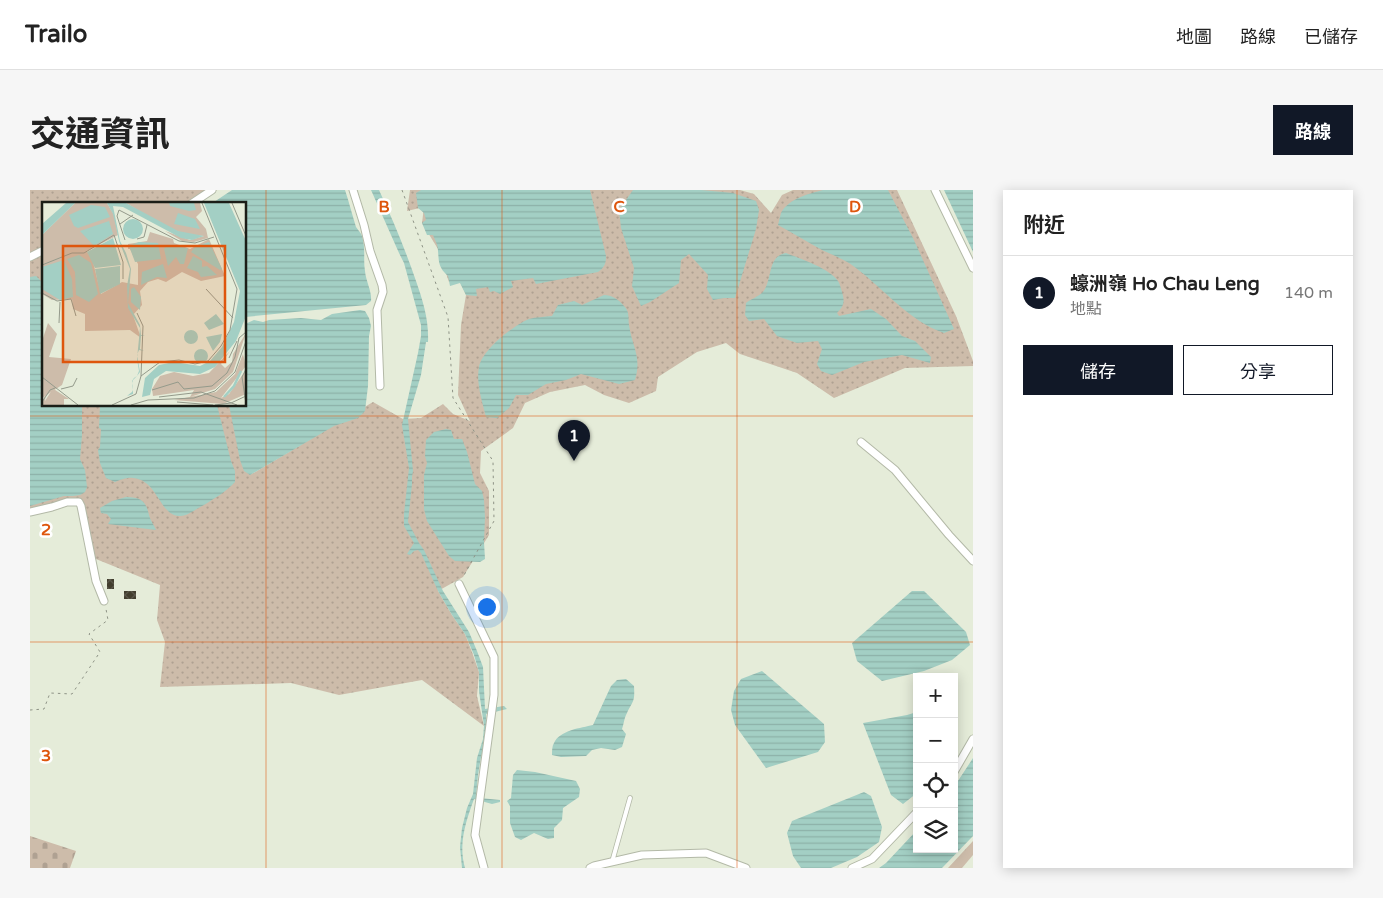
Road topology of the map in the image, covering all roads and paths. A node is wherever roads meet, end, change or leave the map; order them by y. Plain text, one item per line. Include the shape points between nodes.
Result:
1 (212, 190) edge
2 (353, 190) edge
3 (402, 190) edge
4 (935, 190) edge
5 (194, 202) edge
6 (42, 251) edge
7 (30, 258) edge
8 (973, 268) edge
9 (380, 386) dead end
10 (861, 442) dead end
11 (30, 512) edge
12 (973, 561) edge
13 (460, 584) joint
14 (104, 601) joint
15 (30, 710) edge
16 (973, 739) edge
17 (958, 765) edge
18 (630, 798) dead end
19 (913, 816) edge
20 (612, 862) junction
21 (484, 868) edge
22 (590, 868) edge
23 (746, 868) edge
24 (852, 868) edge

1 - 5 street
2 - 9 street via 383,292 377,310
3 - 13 path via 448,317 452,398 493,461 494,521
4 - 8 street
6 - 7 street
10 - 12 street via 895,470
11 - 14 street via 79,502 96,581
13 - 21 street via 494,657 494,695 475,835
14 - 15 path via 108,620 89,634 100,652 72,694 50,693 44,709
16 - 17 street
18 - 20 lane
19 - 24 street via 872,859
20 - 22 street
20 - 23 street via 642,856 706,853

